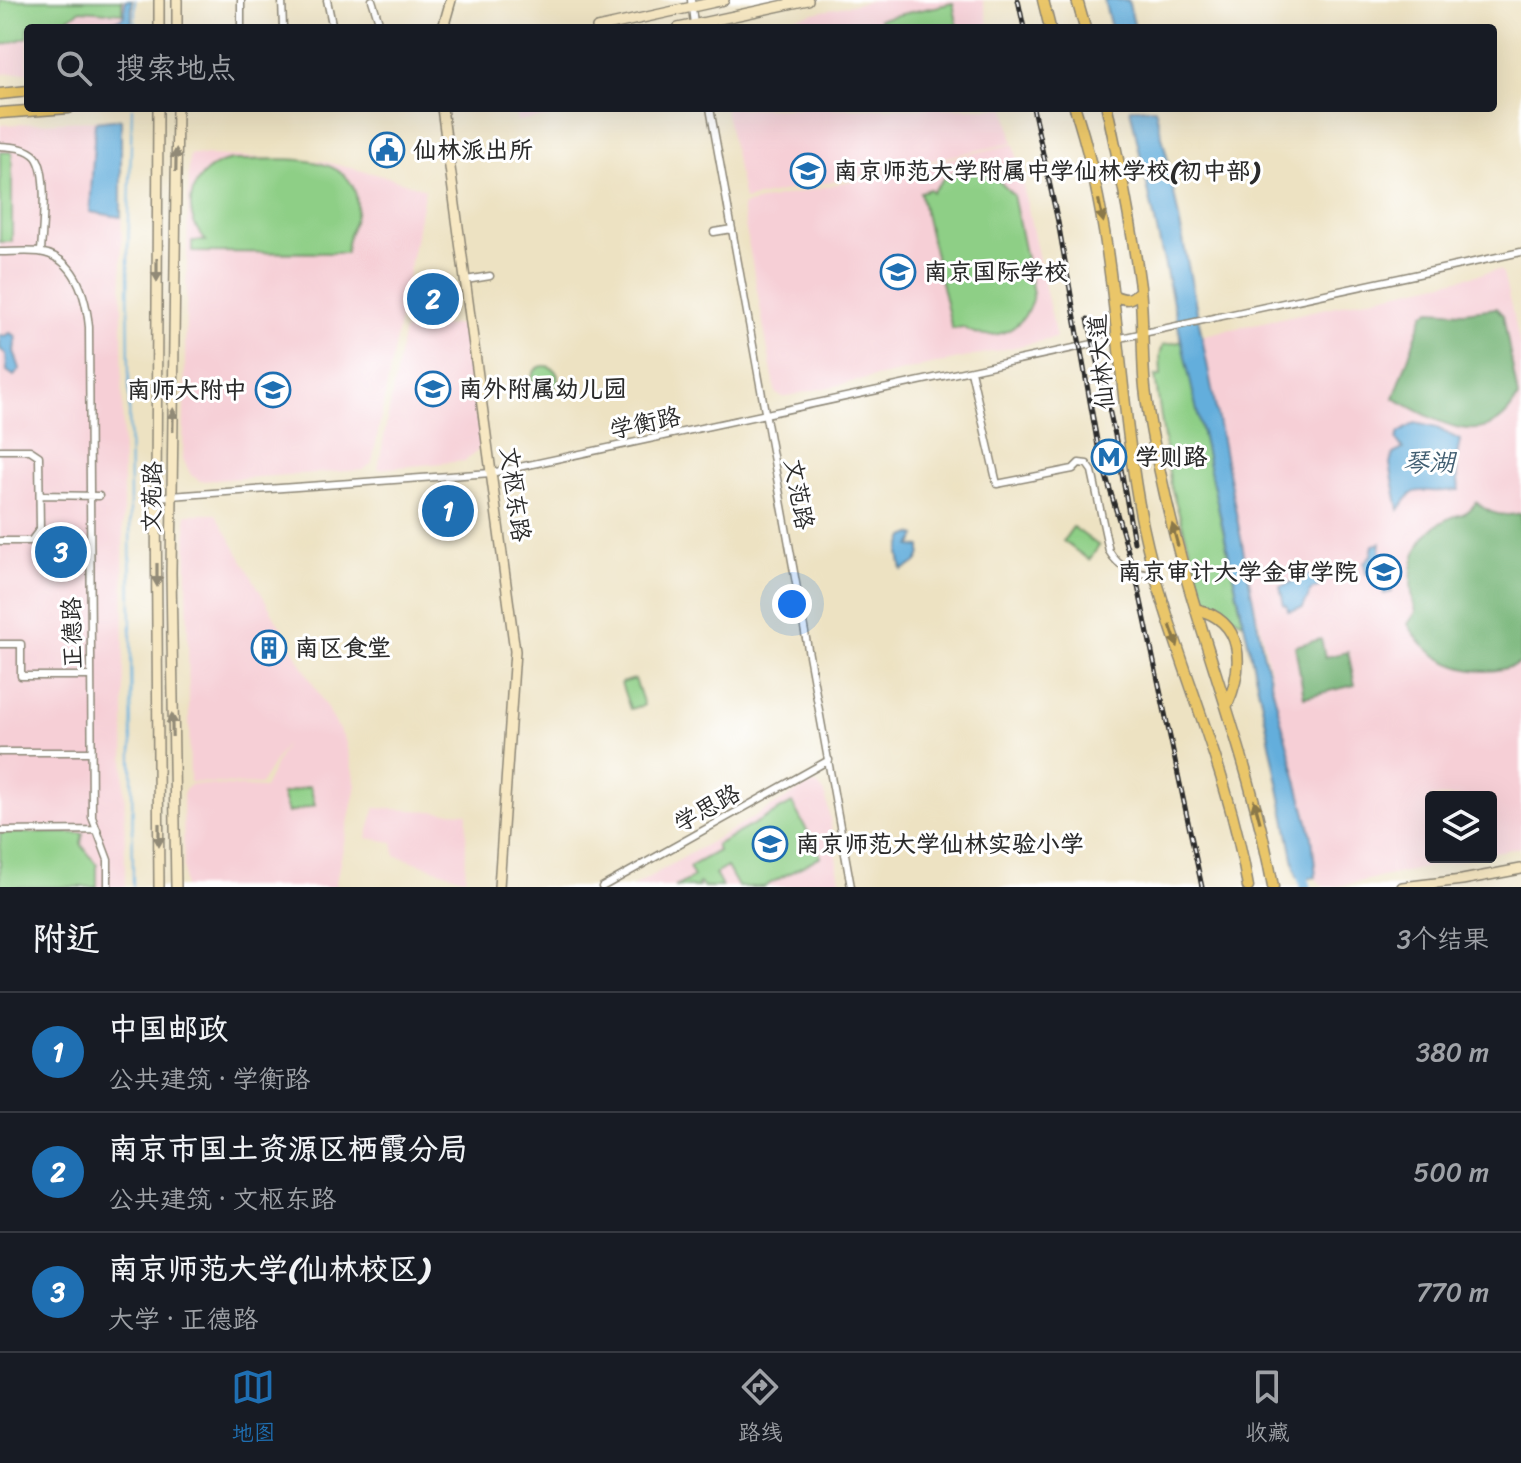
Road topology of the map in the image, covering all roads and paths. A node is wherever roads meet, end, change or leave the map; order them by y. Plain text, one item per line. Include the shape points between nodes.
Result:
1 (159, 0) edge
2 (177, 0) edge
3 (241, 0) edge
4 (282, 0) edge
5 (327, 0) edge
6 (372, 0) edge
7 (451, 0) edge
8 (724, 0) edge
9 (808, 0) edge
10 (1043, 0) edge
11 (1077, 0) edge
12 (691, 4) edge
13 (379, 22) dead end
14 (159, 24) edge
15 (177, 24) edge
16 (241, 24) edge
17 (283, 24) edge
18 (332, 24) dead end
19 (444, 24) edge
20 (613, 24) edge
21 (695, 24) edge
22 (704, 24) edge
23 (1049, 24) edge
24 (1084, 24) edge
25 (24, 91) edge
26 (0, 94) edge
27 (24, 111) edge
28 (158, 112) edge
29 (177, 112) edge
30 (443, 112) edge
31 (711, 112) edge
32 (1076, 112) edge
33 (1108, 112) edge
34 (0, 113) edge
35 (0, 146) edge
36 (732, 229) junction
37 (714, 232) dead end
38 (0, 252) edge
39 (41, 252) junction
40 (1521, 252) edge
41 (490, 276) dead end
42 (466, 280) junction
43 (1140, 291) junction
44 (1115, 296) junction
45 (1142, 334) junction
46 (1119, 340) junction
47 (971, 371) junction
48 (1144, 380) junction
49 (1123, 381) junction
50 (767, 415) junction
51 (0, 450) edge
52 (491, 473) junction
53 (40, 495) junction
54 (89, 496) junction
55 (99, 496) dead end
56 (156, 497) junction
57 (172, 498) junction
58 (0, 541) edge
59 (1155, 576) junction
60 (1196, 609) junction
61 (0, 644) edge
62 (91, 676) junction
63 (1227, 705) junction
64 (0, 752) edge
65 (91, 752) junction
66 (829, 760) junction
67 (97, 830) junction
68 (0, 831) edge
69 (1521, 869) edge
70 (1462, 880) junction
71 (1272, 885) edge
72 (1249, 886) edge
73 (108, 887) edge
74 (159, 887) edge
75 (176, 887) edge
76 (499, 887) edge
77 (602, 887) edge
78 (851, 887) edge
79 (1402, 887) edge
80 (1444, 887) edge

1 - 14 main road
2 - 15 main road
3 - 16 street
4 - 17 street
5 - 18 street
6 - 13 street
7 - 19 main road
8 - 12 main road
9 - 22 main road
10 - 23 main road
11 - 24 main road
12 - 20 main road
12 - 21 street
25 - 26 main road
27 - 34 main road
28 -> 56 main road, 文苑路
57 -> 29 main road, 文苑路
30 - 42 main road, 文枢东路
31 - 36 street, 文范路
32 -> 44 main road, 仙林大道
33 - 43 main road, 仙林大道
35 - 39 street via 26,150 40,164
36 - 37 street
36 - 50 street, 文范路
38 - 39 street
39 - 54 street, 正德路 via 67,267 86,303
40 - 45 street
41 - 42 street
42 - 52 main road, 文枢东路
43 - 44 main road via 1125,300
43 - 45 main road, 仙林大道
44 - 46 main road, 仙林大道
45 - 46 street
45 - 48 main road, 仙林大道
46 - 47 street, 学衡路
46 - 49 main road, 仙林大道
47 - 50 street, 学衡路
47 - 59 street via 997,484 1087,464 1109,551 1130,572
48 - 49 main road via 1135,375
60 -> 48 main road, 仙林大道 via 1165,493
49 - 59 main road, 仙林大道 via 1130,453
50 - 52 street, 学衡路
50 - 66 street, 文范路
51 - 53 street via 30,450 39,456
52 - 57 street, 学衡路
52 - 76 main road, 文枢东路 via 515,651
53 - 54 street
53 - 58 street via 40,529 31,541
54 - 55 street
54 - 62 street, 正德路
56 - 57 street, 学衡路
56 -> 74 main road, 文苑路
75 -> 57 main road, 文苑路
59 -> 72 main road, 仙林大道 via 1206,728
60 - 63 main road, 仙林大道
60 - 63 main road via 1213,613 1231,630 1238,673
61 - 62 street via 21,644 21,676
62 - 65 street, 正德路
71 -> 63 main road, 仙林大道
64 - 65 street
65 - 67 street, 正德路
66 - 77 street, 学思路
66 - 78 street, 文范路
67 - 68 street
67 - 73 street, 正德路 via 108,860
69 - 70 main road
70 - 79 main road
70 - 80 main road

